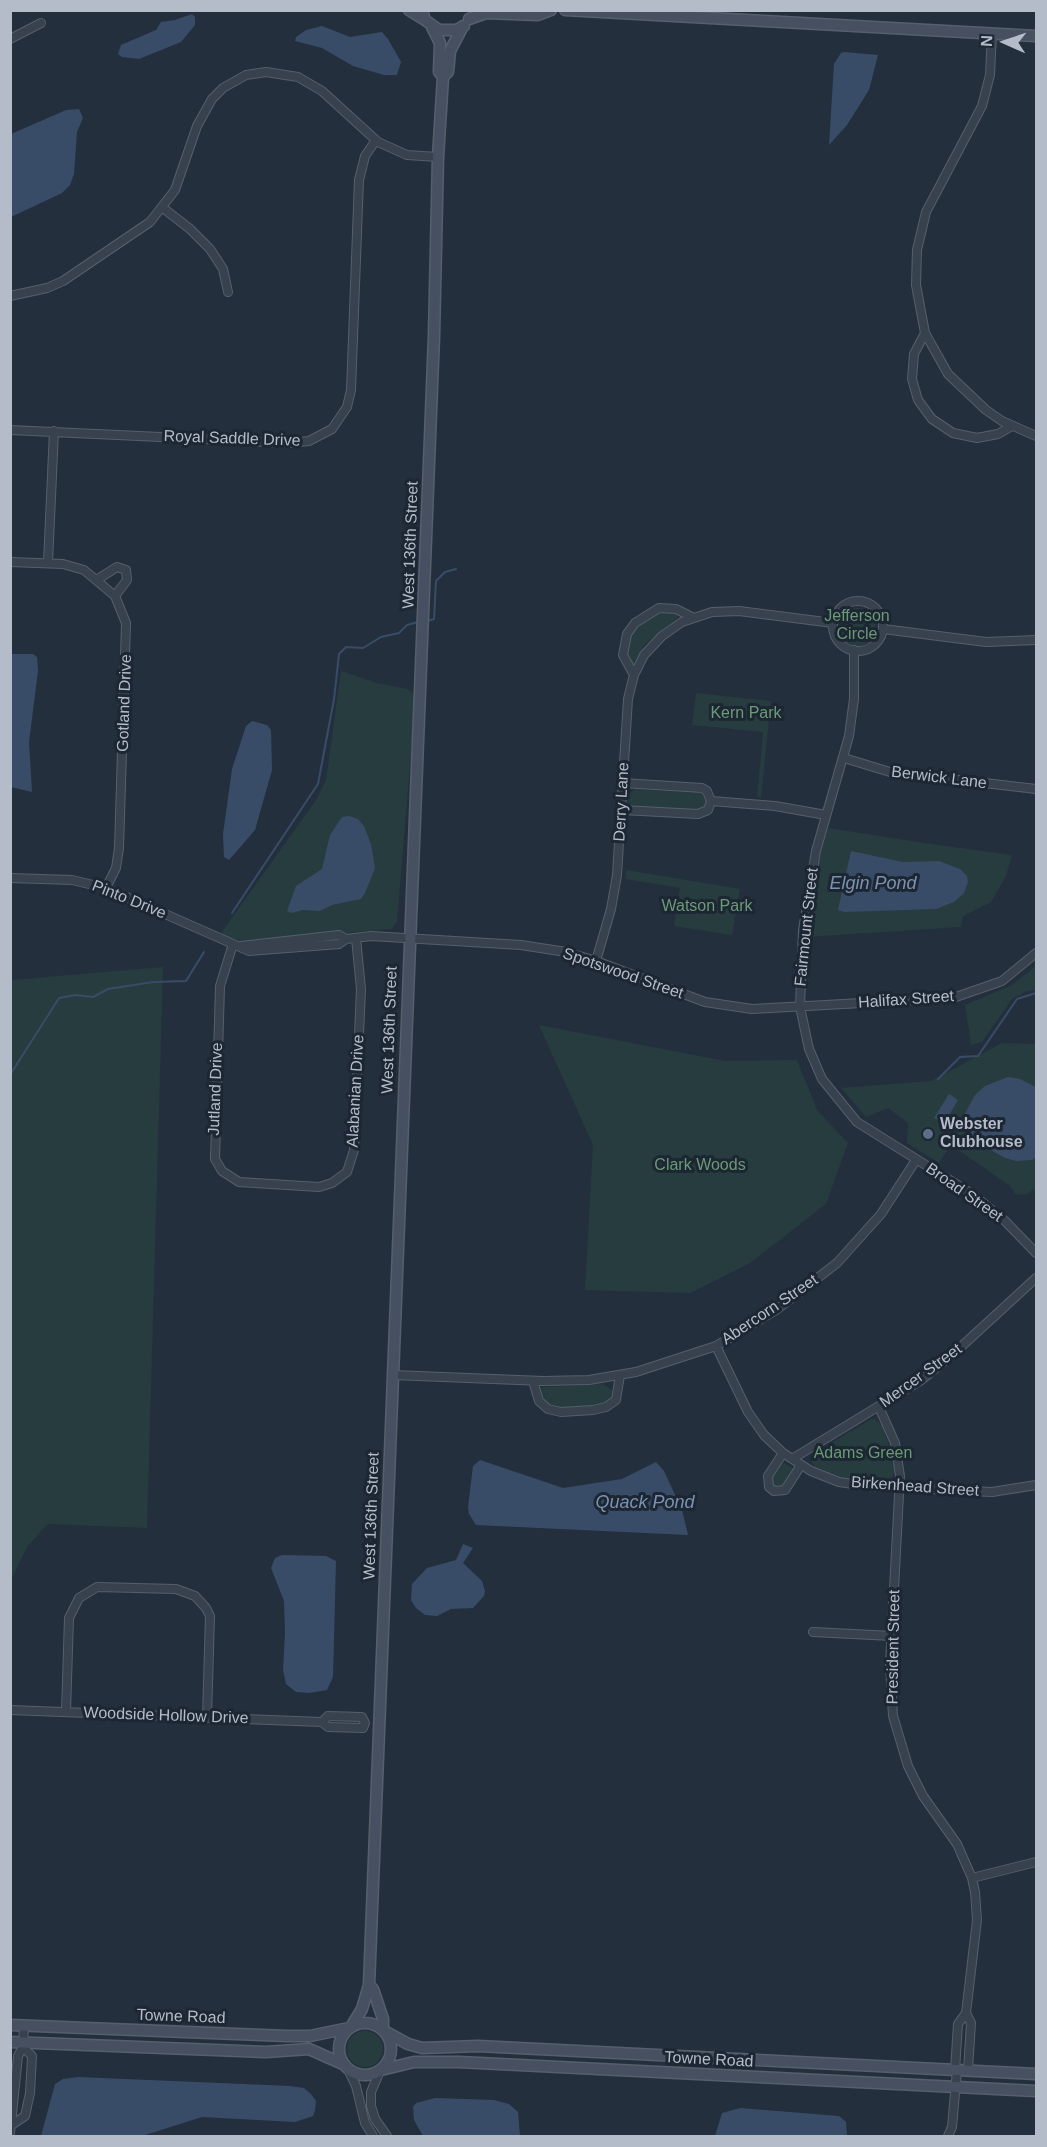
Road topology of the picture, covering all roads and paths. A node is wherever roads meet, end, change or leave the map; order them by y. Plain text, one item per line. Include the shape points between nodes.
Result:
1 (409, 10) edge
2 (551, 10) edge
3 (565, 10) edge
4 (426, 19) edge
5 (468, 19) edge
6 (41, 23) dead end
7 (992, 34) junction
8 (1036, 36) edge
9 (10, 39) edge
10 (443, 77) junction
11 (376, 140) junction
12 (438, 157) junction
13 (163, 208) junction
14 (228, 292) dead end
15 (10, 296) edge
16 (925, 333) junction
17 (1012, 426) junction
18 (10, 430) edge
19 (54, 431) junction
20 (1036, 436) edge
21 (10, 561) edge
22 (48, 563) junction
23 (98, 579) junction
24 (115, 596) junction
25 (692, 617) junction
26 (833, 623) junction
27 (883, 629) junction
28 (1036, 640) edge
29 (855, 650) junction
30 (634, 675) junction
31 (844, 758) junction
32 (623, 783) junction
33 (1036, 789) edge
34 (711, 801) junction
35 (622, 810) junction
36 (826, 815) junction
37 (10, 878) edge
38 (106, 888) junction
39 (356, 938) junction
40 (409, 939) junction
41 (237, 945) junction
42 (1036, 953) edge
43 (596, 961) junction
44 (800, 1007) junction
45 (916, 1160) junction
46 (281, 1185) joint
47 (1036, 1253) edge
48 (1036, 1278) edge
49 (716, 1346) junction
50 (393, 1375) junction
51 (620, 1376) junction
52 (533, 1381) junction
53 (879, 1407) junction
54 (783, 1453) junction
55 (792, 1459) junction
56 (801, 1465) junction
57 (1036, 1485) edge
58 (900, 1488) junction
59 (813, 1632) dead end
60 (892, 1636) junction
61 (10, 1710) edge
62 (66, 1712) junction
63 (207, 1717) junction
64 (379, 1724) junction
65 (1036, 1862) edge
66 (972, 1878) junction
67 (369, 1985) junction
68 (966, 2013) junction
69 (10, 2025) edge
70 (24, 2026) junction
71 (350, 2027) junction
72 (384, 2031) junction
73 (10, 2042) edge
74 (23, 2045) junction
75 (346, 2066) junction
76 (380, 2070) junction
77 (960, 2070) junction
78 (1036, 2074) edge
79 (954, 2086) junction
80 (1036, 2091) edge
81 (13, 2124) junction
82 (10, 2133) edge
83 (373, 2136) edge
84 (387, 2136) edge
85 (948, 2136) edge

1 - 4 street
2 - 5 street via 538,15 486,13
3 - 7 street
4 - 5 street via 447,32
4 - 10 street, West 136th Street via 440,43 439,72
5 - 10 street, West 136th Street via 452,47 448,72
6 - 9 street
7 - 8 street
7 - 16 street via 990,75 982,106 934,193 920,231 916,285
10 - 12 street, West 136th Street
11 - 12 street via 407,155
11 - 13 street via 309,82 276,72 246,75 223,88 203,112 182,174
11 - 19 street, Royal Saddle Drive via 365,156 359,180 351,390 347,406 332,429 309,441 289,443
12 - 40 street, West 136th Street via 437,270
13 - 14 street via 210,249 223,269
13 - 15 street via 134,234 69,277 46,288
16 - 17 street via 959,387
16 - 17 street via 914,354 912,379 918,400 932,419 953,433 977,438 998,434
17 - 20 street
18 - 19 street, Royal Saddle Drive
19 - 22 street
21 - 22 street, Gotland Drive
22 - 23 street, Gotland Drive via 84,570
23 - 24 street, Gotland Drive
23 - 24 street via 117,567 126,570 127,580
24 - 38 street, Gotland Drive via 128,634 119,848 116,868
25 - 26 street via 727,610
25 - 30 street, Derry Lane via 652,646
25 - 30 street via 676,609 659,608 635,623 627,634 623,655
26 - 27 street via 845,605 862,601 876,609
26 - 29 street via 839,642
27 - 28 street via 986,642
27 - 29 street via 876,643
29 - 31 street, Fairmount Street via 853,710
30 - 32 street, Derry Lane via 626,710
31 - 33 street, Berwick Lane via 890,772
31 - 36 street, Fairmount Street
32 - 34 street via 702,788
32 - 35 street, Derry Lane
34 - 35 street via 708,810 698,814
34 - 36 street
35 - 43 street, Derry Lane via 615,891
36 - 44 street, Fairmount Street via 807,896
37 - 38 street, Pinto Drive via 72,880
38 - 41 street, Pinto Drive
39 - 40 street, Pinto Drive
39 - 41 street, Pinto Drive via 339,944 257,952
39 - 46 street, Alabanian Drive via 361,989 351,1166 342,1177 324,1186
40 - 43 street, Spotswood Street via 521,945
40 - 50 street, West 136th Street
41 - 46 street, Jutland Drive via 220,986 214,1153 218,1166 233,1180
42 - 44 street, Halifax Street via 1002,981 953,998
43 - 44 street, Spotswood Street via 672,992 720,1006
44 - 45 street, Fairmount Street via 809,1049 832,1093 857,1122
45 - 47 street, Broad Street via 975,1196
45 - 49 street, Abercorn Street via 881,1214 837,1263 776,1310
48 - 53 street, Mercer Street via 937,1368
49 - 51 street, Abercorn Street
49 - 54 street, Birkenhead Street via 748,1412
50 - 52 street, Abercorn Street
50 - 64 street, West 136th Street
51 - 52 street, Abercorn Street
51 - 52 street via 616,1400 606,1407 561,1412 548,1409 539,1401
53 - 55 street, Mercer Street
53 - 58 street, President Street via 895,1443
54 - 55 street, Birkenhead Street
54 - 56 street via 768,1476 769,1487 774,1491 785,1490
55 - 56 street, Birkenhead Street
56 - 58 street, Birkenhead Street via 839,1482
57 - 58 street, Birkenhead Street via 992,1492
58 - 60 street, President Street
59 - 60 street
60 - 66 street, President Street via 891,1700 903,1752 916,1782 957,1844
61 - 62 street, Woodside Hollow Drive
62 - 63 street, Woodside Hollow Drive
62 - 63 street via 69,1618 75,1603 97,1587 165,1589 195,1596 210,1616
63 - 64 street, Woodside Hollow Drive via 322,1722 328,1716 362,1717 365,1723
64 - 67 street, West 136th Street
65 - 66 street
66 - 68 street, President Street via 977,1920
67 - 71 street, West 136th Street via 365,2002
67 - 72 street, West 136th Street
68 - 77 street, President Street via 971,2024
68 - 77 street, President Street via 958,2024
69 - 70 street, Towne Road
70 - 71 street, Towne Road via 287,2036 310,2036
70 - 74 street
71 - 72 street via 368,2022
71 - 75 street via 339,2046
72 - 76 street via 392,2049
72 - 77 street, Towne Road via 422,2048 478,2046
73 - 74 street, Towne Road
74 - 75 street, Towne Road via 266,2052 309,2049
74 - 81 street via 18,2056
74 - 81 street via 32,2056 30,2093 26,2116
75 - 76 street via 365,2075
75 - 83 street
76 - 79 street, Towne Road via 438,2061
76 - 84 street via 371,2091 371,2106 375,2120
77 - 78 street, Towne Road
77 - 79 street
79 - 80 street, Towne Road
79 - 85 street
81 - 82 street

